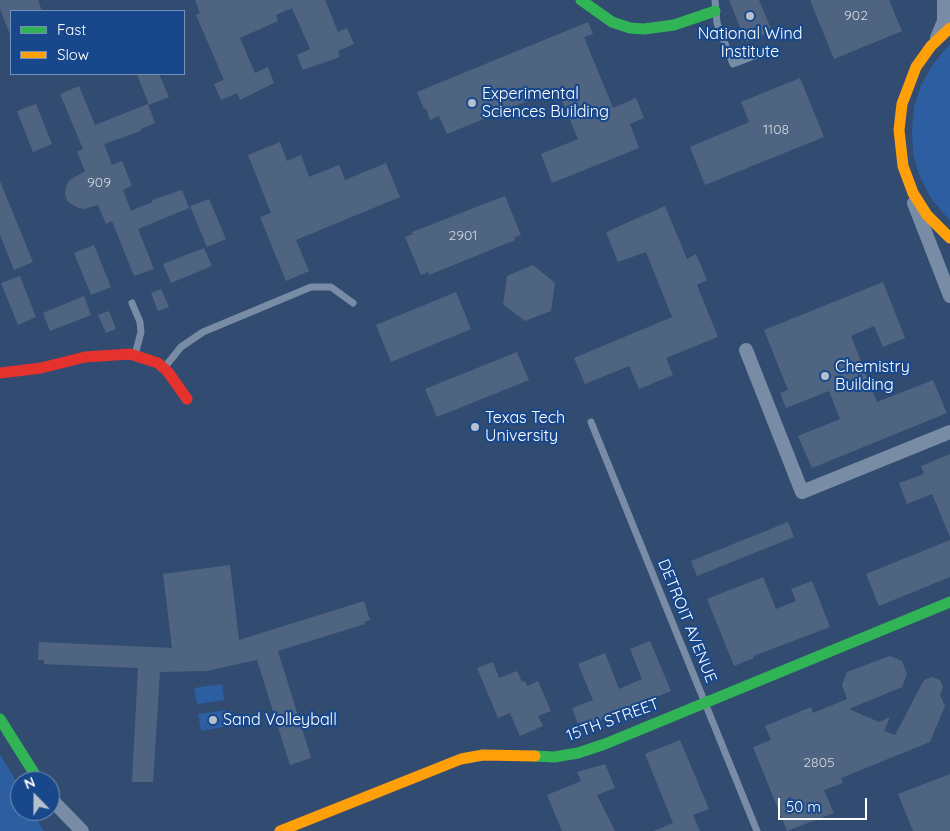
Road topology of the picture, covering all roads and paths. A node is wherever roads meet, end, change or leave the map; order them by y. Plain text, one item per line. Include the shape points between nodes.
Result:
1 (581, 0) edge
2 (944, 0) edge
3 (715, 5) edge
4 (950, 28) edge
5 (936, 40) junction
6 (762, 53) dead end
7 (908, 181) junction
8 (950, 238) edge
9 (950, 296) edge
10 (132, 303) dead end
11 (353, 303) dead end
12 (746, 350) dead end
13 (135, 356) junction
14 (164, 368) junction
15 (0, 373) edge
16 (187, 399) dead end
17 (592, 422) dead end
18 (950, 432) edge
19 (950, 602) edge
20 (705, 702) junction
21 (0, 719) edge
22 (33, 771) edge
23 (60, 809) edge
24 (60, 815) edge
25 (70, 831) edge
26 (82, 831) edge
27 (280, 831) edge
28 (757, 831) edge

1 - 3 street via 612,22 637,28 674,24
2 - 5 street via 944,21
3 - 6 lane via 720,33 733,64
4 - 5 street
5 - 7 street via 916,67 902,104 899,143
7 - 8 street via 927,215
7 - 9 street via 916,212
10 - 13 lane via 140,322
11 - 14 lane via 331,287 311,287 203,332 181,347
12 - 18 street via 802,492
13 - 14 street
13 - 15 street via 93,356 42,368
14 - 16 street
17 - 20 lane, DETROIT AVENUE
19 - 20 street, 15TH STREET
20 - 27 street, 15TH STREET via 578,753 554,757 483,755 461,759
20 - 28 lane, DETROIT AVENUE
21 - 22 street
23 - 26 street
24 - 25 street

